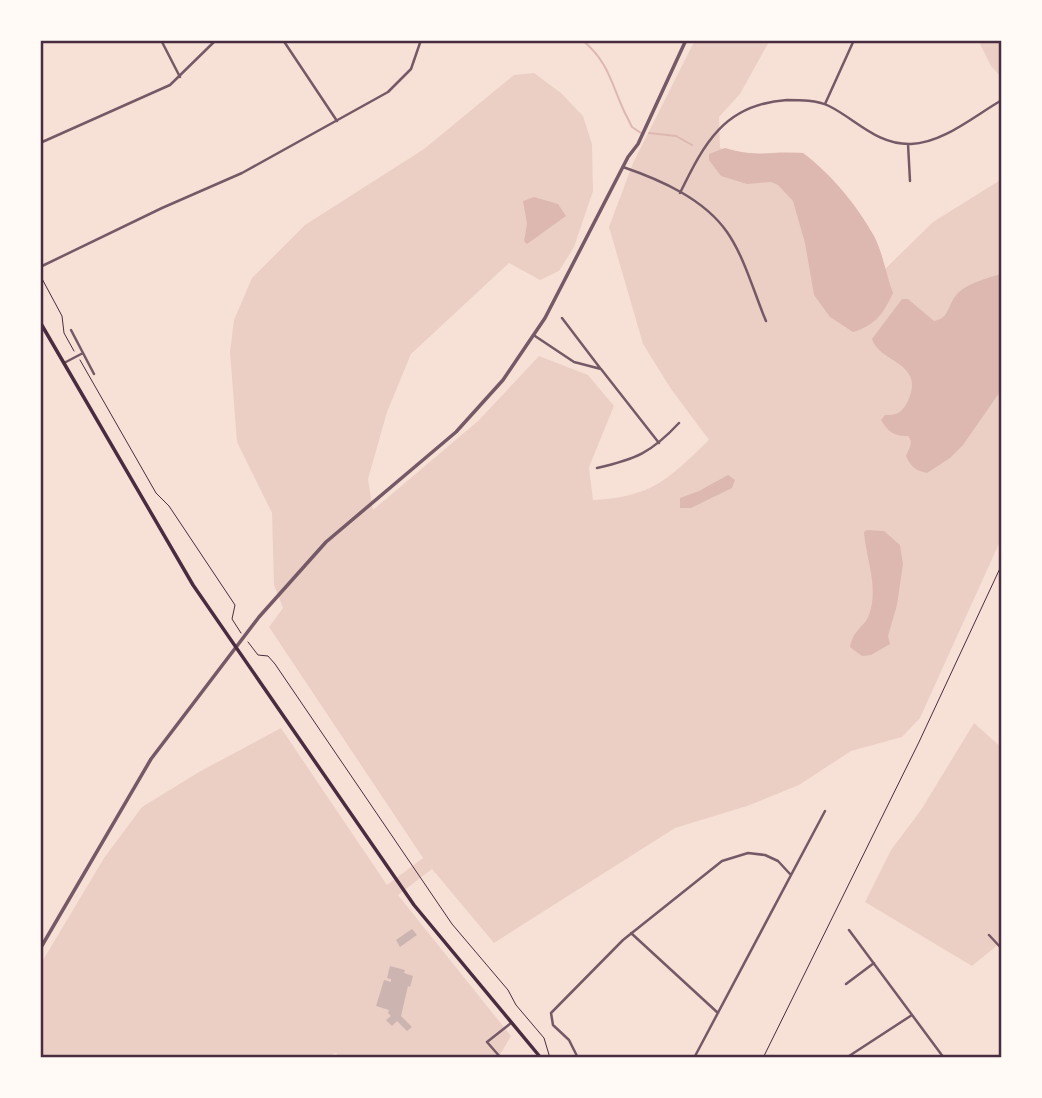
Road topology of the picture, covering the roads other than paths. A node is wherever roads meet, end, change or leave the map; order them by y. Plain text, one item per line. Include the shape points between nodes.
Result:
1 (161, 40) edge
2 (216, 40) edge
3 (283, 40) edge
4 (421, 40) edge
5 (687, 40) edge
6 (854, 40) edge
7 (180, 77) junction
8 (1002, 100) edge
9 (825, 104) junction
10 (337, 121) junction
11 (40, 143) edge
12 (908, 144) junction
13 (623, 167) junction
14 (910, 181) dead end
15 (680, 193) junction
16 (40, 267) edge
17 (562, 318) dead end
18 (766, 321) dead end
19 (40, 322) edge
20 (71, 330) dead end
21 (535, 336) junction
22 (83, 353) junction
23 (64, 364) junction
24 (601, 369) junction
25 (94, 373) dead end
26 (679, 423) dead end
27 (659, 443) junction
28 (597, 468) dead end
29 (236, 647) junction
30 (825, 811) dead end
31 (790, 874) junction
32 (849, 930) dead end
33 (631, 933) junction
34 (989, 934) dead end
35 (40, 949) edge
36 (1002, 949) edge
37 (874, 963) junction
38 (846, 984) dead end
39 (718, 1013) junction
40 (912, 1015) junction
41 (511, 1023) junction
42 (500, 1058) edge
43 (541, 1058) edge
44 (578, 1058) edge
45 (694, 1058) edge
46 (846, 1058) edge
47 (944, 1058) edge

1 - 7 street
2 - 7 street
3 - 10 street
4 - 10 street via 415,61 398,84
5 - 13 street via 652,118
6 - 9 street
7 - 11 street
8 - 12 street via 935,138
9 - 12 street via 879,138
9 - 15 street via 779,101 737,115 707,142
10 - 16 street via 242,173
12 - 14 street
13 - 15 street
13 - 21 street
15 - 18 street via 705,208 727,232
17 - 24 street
19 - 23 main road
20 - 22 street
21 - 24 street via 574,362
21 - 29 street via 474,415 326,542
22 - 23 street
22 - 25 street
23 - 29 main road via 181,566
24 - 27 street
26 - 27 street
27 - 28 street via 629,461
29 - 35 street via 150,759
29 - 41 main road via 414,905
30 - 31 street
31 - 33 street via 765,855 731,857
31 - 39 street
32 - 37 street
33 - 39 street
33 - 44 street via 551,1013 551,1020
34 - 36 street
37 - 38 street
37 - 40 street
39 - 45 street
40 - 46 street
40 - 47 street
41 - 42 street via 487,1042
41 - 43 main road

